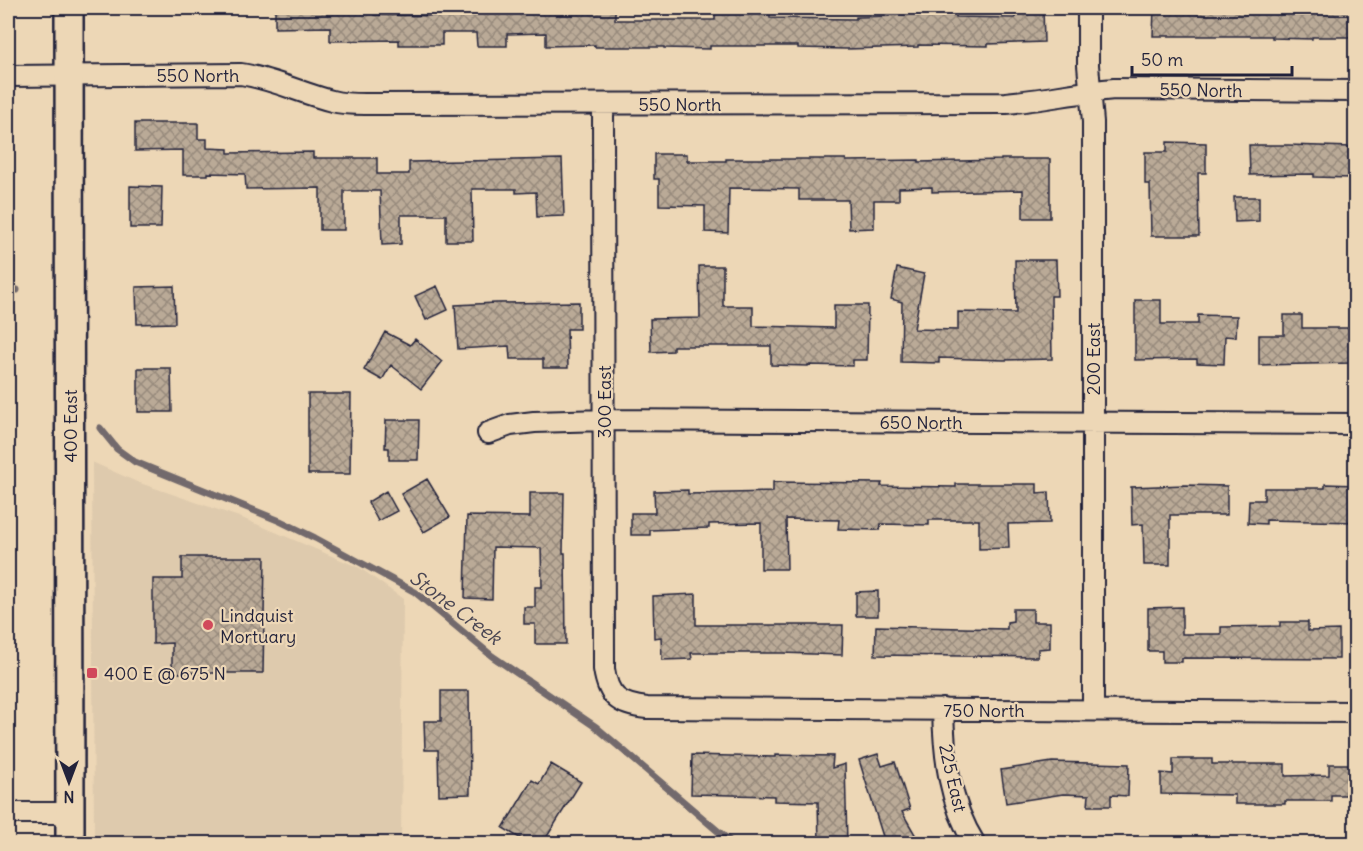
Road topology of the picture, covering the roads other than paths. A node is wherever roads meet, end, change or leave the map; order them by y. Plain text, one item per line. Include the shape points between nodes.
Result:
1 (69, 8) edge
2 (1088, 8) edge
3 (8, 76) edge
4 (69, 76) junction
5 (1090, 91) junction
6 (1356, 91) edge
7 (603, 104) junction
8 (604, 420) junction
9 (1093, 423) junction
10 (1356, 424) edge
11 (488, 433) dead end
12 (615, 698) joint
13 (943, 709) junction
14 (1093, 710) junction
15 (1356, 712) edge
16 (8, 813) edge
17 (70, 813) junction
18 (70, 843) edge
19 (975, 843) edge

1 - 4 main road, 400 East
2 - 5 street, 200 East
3 - 4 street, 550 North
4 - 7 street, 550 North via 241,74 334,102 358,104
4 - 17 main road, 400 East
5 - 6 street, 550 North
5 - 7 street, 550 North via 1005,103
5 - 9 street, 200 East
7 - 8 street, 300 East
8 - 9 street, 650 North
8 - 11 street, 650 North via 534,422
8 - 12 street, 300 East via 604,669
9 - 10 street, 650 North
9 - 14 street, 200 East
12 - 13 street, 750 North via 647,708
13 - 14 street, 750 North
13 - 19 street, 225 East via 946,764 952,791
14 - 15 street, 750 North
16 - 17 street
17 - 18 main road, 400 East

